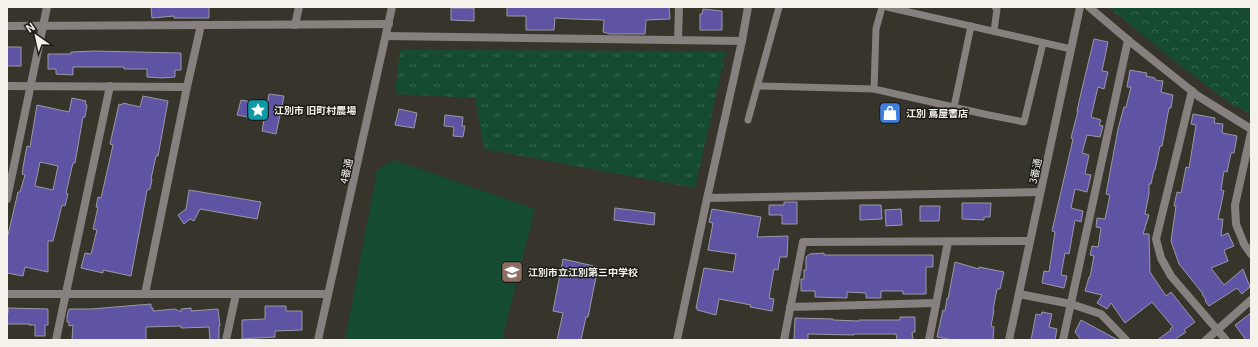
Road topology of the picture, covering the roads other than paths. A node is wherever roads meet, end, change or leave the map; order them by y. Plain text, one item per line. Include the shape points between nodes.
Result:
1 (47, 7) edge
2 (299, 7) edge
3 (392, 7) edge
4 (679, 7) edge
5 (748, 7) edge
6 (779, 7) edge
7 (882, 7) edge
8 (887, 7) edge
9 (1080, 7) edge
10 (1089, 7) edge
11 (994, 8) edge
12 (389, 24) junction
13 (43, 25) junction
14 (201, 25) junction
15 (295, 25) junction
16 (7, 26) edge
17 (971, 26) junction
18 (994, 31) junction
19 (386, 36) junction
20 (678, 40) junction
21 (1128, 40) junction
22 (742, 41) junction
23 (1043, 43) junction
24 (1071, 49) junction
25 (7, 86) edge
26 (31, 86) junction
27 (110, 86) junction
28 (758, 86) junction
29 (187, 87) junction
30 (874, 89) junction
31 (1192, 91) junction
32 (954, 107) junction
33 (748, 120) dead end
34 (1251, 129) edge
35 (1251, 133) edge
36 (1040, 192) junction
37 (707, 198) junction
38 (7, 199) edge
39 (1030, 241) junction
40 (948, 242) junction
41 (1251, 254) edge
42 (7, 294) edge
43 (66, 294) junction
44 (145, 294) junction
45 (236, 294) junction
46 (328, 294) junction
47 (1019, 294) junction
48 (1251, 300) edge
49 (936, 303) junction
50 (1071, 304) junction
51 (790, 307) junction
52 (1217, 330) junction
53 (56, 340) edge
54 (226, 340) edge
55 (318, 340) edge
56 (677, 340) edge
57 (784, 340) edge
58 (929, 340) edge
59 (1009, 340) edge
60 (1063, 340) edge
61 (1126, 340) edge
62 (1206, 340) edge
63 (1226, 340) edge

1 - 13 street
2 - 15 street
3 - 12 street, 4番通
4 - 20 street
5 - 22 street
6 - 28 lane
7 - 30 lane via 876,29
8 - 17 lane
9 - 24 street, 3番通
10 - 21 street
11 - 18 lane
12 - 15 street
12 - 19 street, 4番通
13 - 14 street
13 - 16 street
13 - 26 street
14 - 15 street
14 - 29 street
17 - 18 lane
17 - 32 lane
18 - 23 lane
19 - 20 street
19 - 46 street, 4番通
20 - 22 street
21 - 31 street
21 - 50 street
22 - 37 street
23 - 24 lane
23 - 32 lane via 1024,122
24 - 36 street, 3番通
25 - 26 street
26 - 27 street
26 - 38 street
27 - 29 street
27 - 43 street
28 - 30 lane
28 - 33 lane
29 - 44 street
30 - 32 lane
31 - 34 street
31 - 52 street via 1156,239 1161,258 1171,276
35 - 41 street via 1235,205 1236,224
36 - 37 street
36 - 39 street, 3番通
37 - 56 street
39 - 40 street
39 - 47 street, 3番通
40 - 49 street
40 - 51 street via 803,242
42 - 43 street
43 - 44 street
43 - 53 street
44 - 45 street
45 - 46 street
45 - 54 street
46 - 55 street, 4番通
47 - 50 street
47 - 59 street, 3番通
48 - 52 street
49 - 51 street
49 - 58 street
50 - 60 street
50 - 61 street via 1101,314
51 - 57 street
52 - 62 street
52 - 63 street

